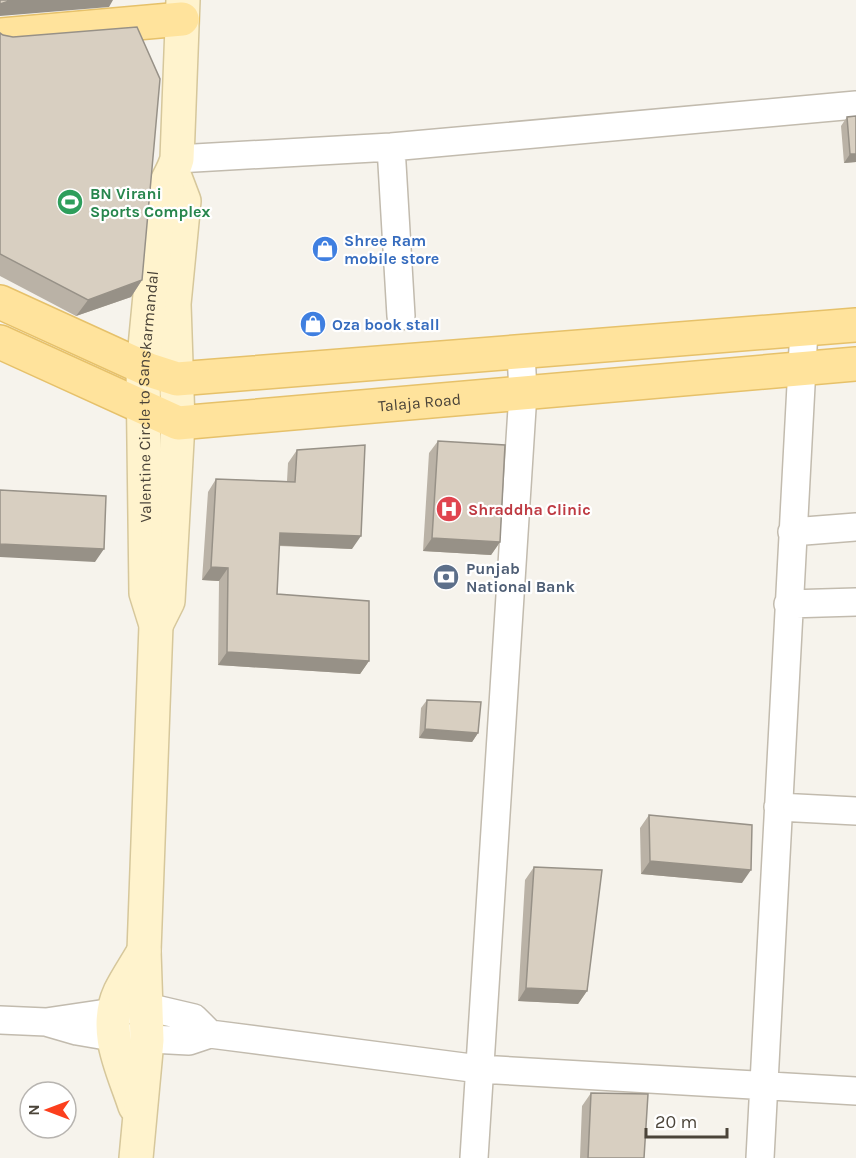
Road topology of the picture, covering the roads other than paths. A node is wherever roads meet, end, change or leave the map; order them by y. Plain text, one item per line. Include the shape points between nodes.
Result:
1 (182, 10) edge
2 (0, 35) edge
3 (856, 105) edge
4 (391, 147) junction
5 (175, 165) junction
6 (0, 302) edge
7 (401, 316) dead end
8 (856, 325) edge
9 (804, 329) junction
10 (0, 342) edge
11 (521, 352) junction
12 (856, 364) edge
13 (143, 368) junction
14 (800, 369) junction
15 (177, 379) junction
16 (523, 393) junction
17 (143, 407) junction
18 (178, 423) junction
19 (856, 527) edge
20 (792, 532) junction
21 (856, 602) edge
22 (788, 604) junction
23 (156, 625) junction
24 (778, 807) junction
25 (856, 811) edge
26 (144, 951) junction
27 (147, 1007) junction
28 (0, 1020) edge
29 (113, 1024) junction
30 (210, 1034) junction
31 (147, 1040) junction
32 (479, 1070) junction
33 (763, 1086) junction
34 (856, 1091) edge
35 (140, 1120) junction
36 (136, 1158) edge
37 (474, 1158) edge
38 (760, 1158) edge

1 - 2 main road
1 - 5 main road, Valentine Circle to Sanskarmandal
3 - 4 street
4 - 5 street
4 - 7 street
5 - 13 main road, Valentine Circle to Sanskarmandal via 159,201
5 - 15 main road, Valentine Circle to Sanskarmandal via 184,201 174,304
6 - 13 main road
8 - 9 main road
9 - 11 main road
9 - 14 street
10 - 17 main road, Talaja Road
11 - 15 main road
11 - 16 street
12 - 14 main road, Talaja Road
13 - 15 main road
13 - 17 main road, Valentine Circle to Sanskarmandal
14 - 16 main road, Talaja Road
14 - 20 street
15 - 18 main road, Valentine Circle to Sanskarmandal
16 - 18 main road, Talaja Road
16 - 32 street
17 - 18 main road, Talaja Road
17 - 23 main road, Valentine Circle to Sanskarmandal via 146,593
18 - 23 main road, Valentine Circle to Sanskarmandal via 168,601
19 - 20 street
20 - 22 street
21 - 22 street
22 - 24 street
23 - 26 main road, Valentine Circle to Sanskarmandal
24 - 25 street
24 - 33 street
26 - 27 main road, Valentine Circle to Sanskarmandal
26 - 29 main road, Valentine Circle to Sanskarmandal via 120,993
27 - 29 street
27 - 30 street via 194,1018
27 - 31 main road, Valentine Circle to Sanskarmandal
28 - 29 street via 46,1022 77,1031
29 - 31 street
29 - 35 main road, Valentine Circle to Sanskarmandal
30 - 31 street via 189,1041
30 - 32 street
31 - 35 main road, Valentine Circle to Sanskarmandal
32 - 33 street
32 - 37 street
33 - 34 street
33 - 38 street
35 - 36 main road, Valentine Circle to Sanskarmandal

